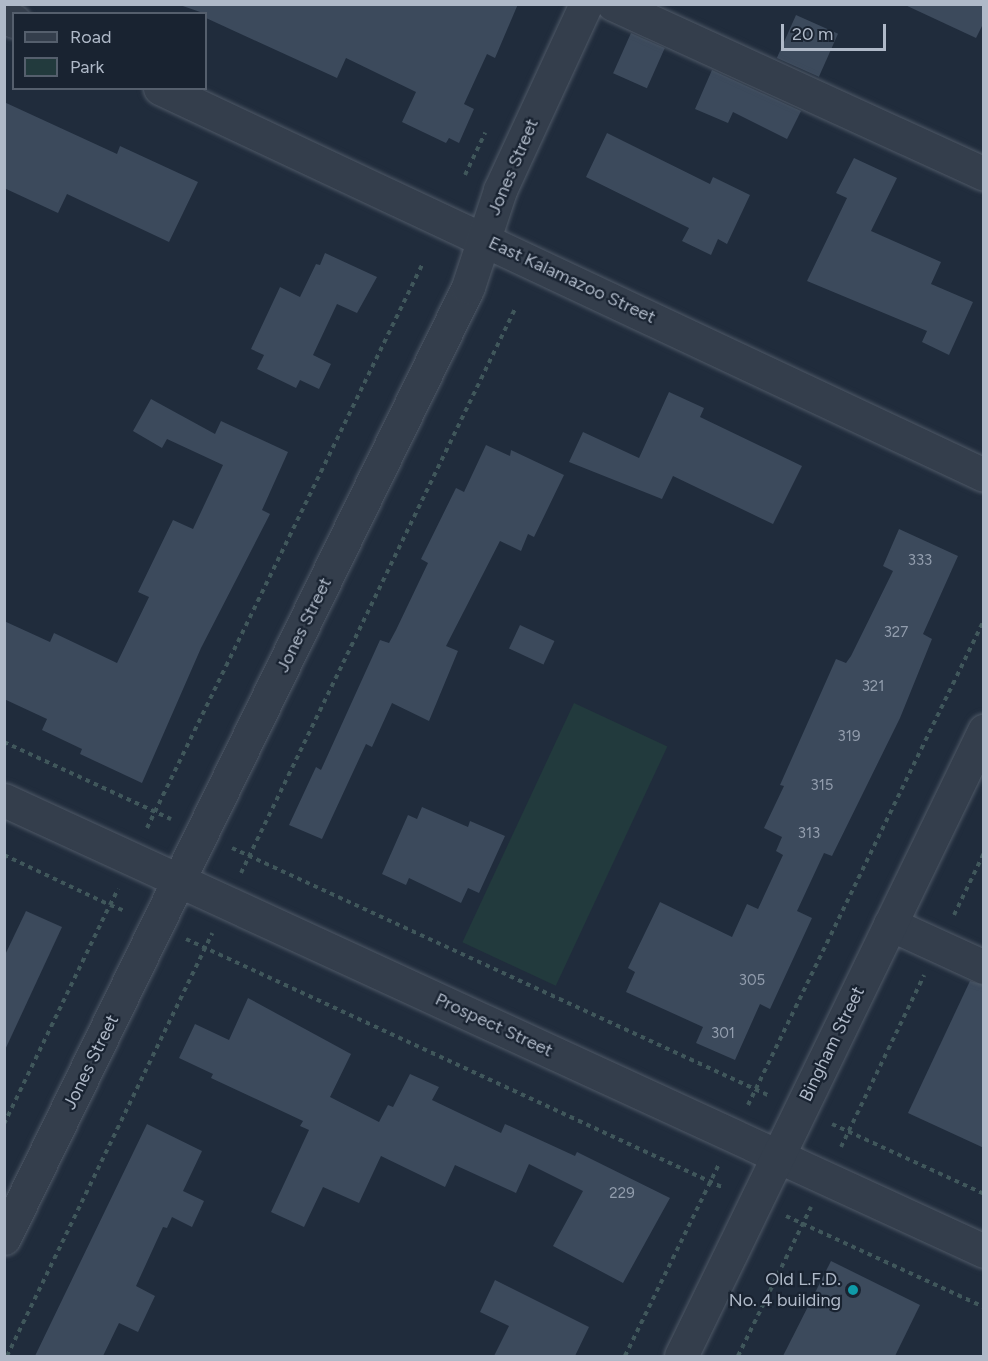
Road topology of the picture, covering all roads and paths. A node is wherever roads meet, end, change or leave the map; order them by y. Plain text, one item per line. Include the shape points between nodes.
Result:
1 (586, 4) edge
2 (613, 4) edge
3 (164, 90) edge
4 (984, 174) edge
5 (484, 239) junction
6 (422, 265) dead end
7 (515, 309) dead end
8 (984, 475) edge
9 (984, 620) edge
10 (984, 731) edge
11 (4, 742) edge
12 (4, 800) edge
13 (155, 812) junction
14 (202, 834) junction
15 (984, 853) edge
16 (4, 855) edge
17 (250, 855) junction
18 (133, 858) junction
19 (180, 881) junction
20 (227, 902) junction
21 (110, 904) junction
22 (890, 924) junction
23 (159, 926) junction
24 (938, 946) junction
25 (205, 948) junction
26 (984, 967) edge
27 (755, 1089) junction
28 (800, 1110) junction
29 (4, 1124) edge
30 (849, 1132) junction
31 (733, 1135) junction
32 (778, 1156) junction
33 (826, 1178) junction
34 (711, 1181) junction
35 (984, 1194) edge
36 (756, 1203) junction
37 (802, 1224) junction
38 (4, 1238) edge
39 (984, 1251) edge
40 (984, 1307) edge
41 (7, 1356) edge
42 (626, 1356) edge
43 (681, 1356) edge
44 (738, 1356) edge

1 - 5 street, Jones Street via 500,190
2 - 4 street
3 - 5 street, East Kalamazoo Street
5 - 8 street, East Kalamazoo Street
5 - 14 street, Jones Street via 468,287
6 - 13 path
7 - 17 path
9 - 27 path
10 - 22 street, Bingham Street
11 - 13 path
12 - 18 street, Prospect Street
13 - 14 path
13 - 18 path
14 - 17 path
14 - 19 street, Jones Street
15 - 24 path
16 - 21 path
17 - 20 path
17 - 27 path
18 - 19 street, Prospect Street
18 - 21 path
19 - 20 street, Prospect Street
19 - 23 street, Jones Street
20 - 25 path
20 - 31 street, Prospect Street
21 - 23 path
21 - 29 path
22 - 24 street
22 - 28 street, Bingham Street
23 - 25 path
23 - 38 street, Jones Street
24 - 26 street
24 - 30 path
25 - 34 path
25 - 41 path
27 - 28 path
27 - 31 path
28 - 30 path
28 - 32 street, Bingham Street
30 - 33 path
30 - 35 path
31 - 32 street, Prospect Street
31 - 34 path
32 - 33 street, Prospect Street
32 - 36 street, Bingham Street
33 - 37 path
33 - 39 street, Prospect Street
34 - 36 path
34 - 42 path
36 - 37 path
36 - 43 street, Bingham Street
37 - 40 path
37 - 44 path

